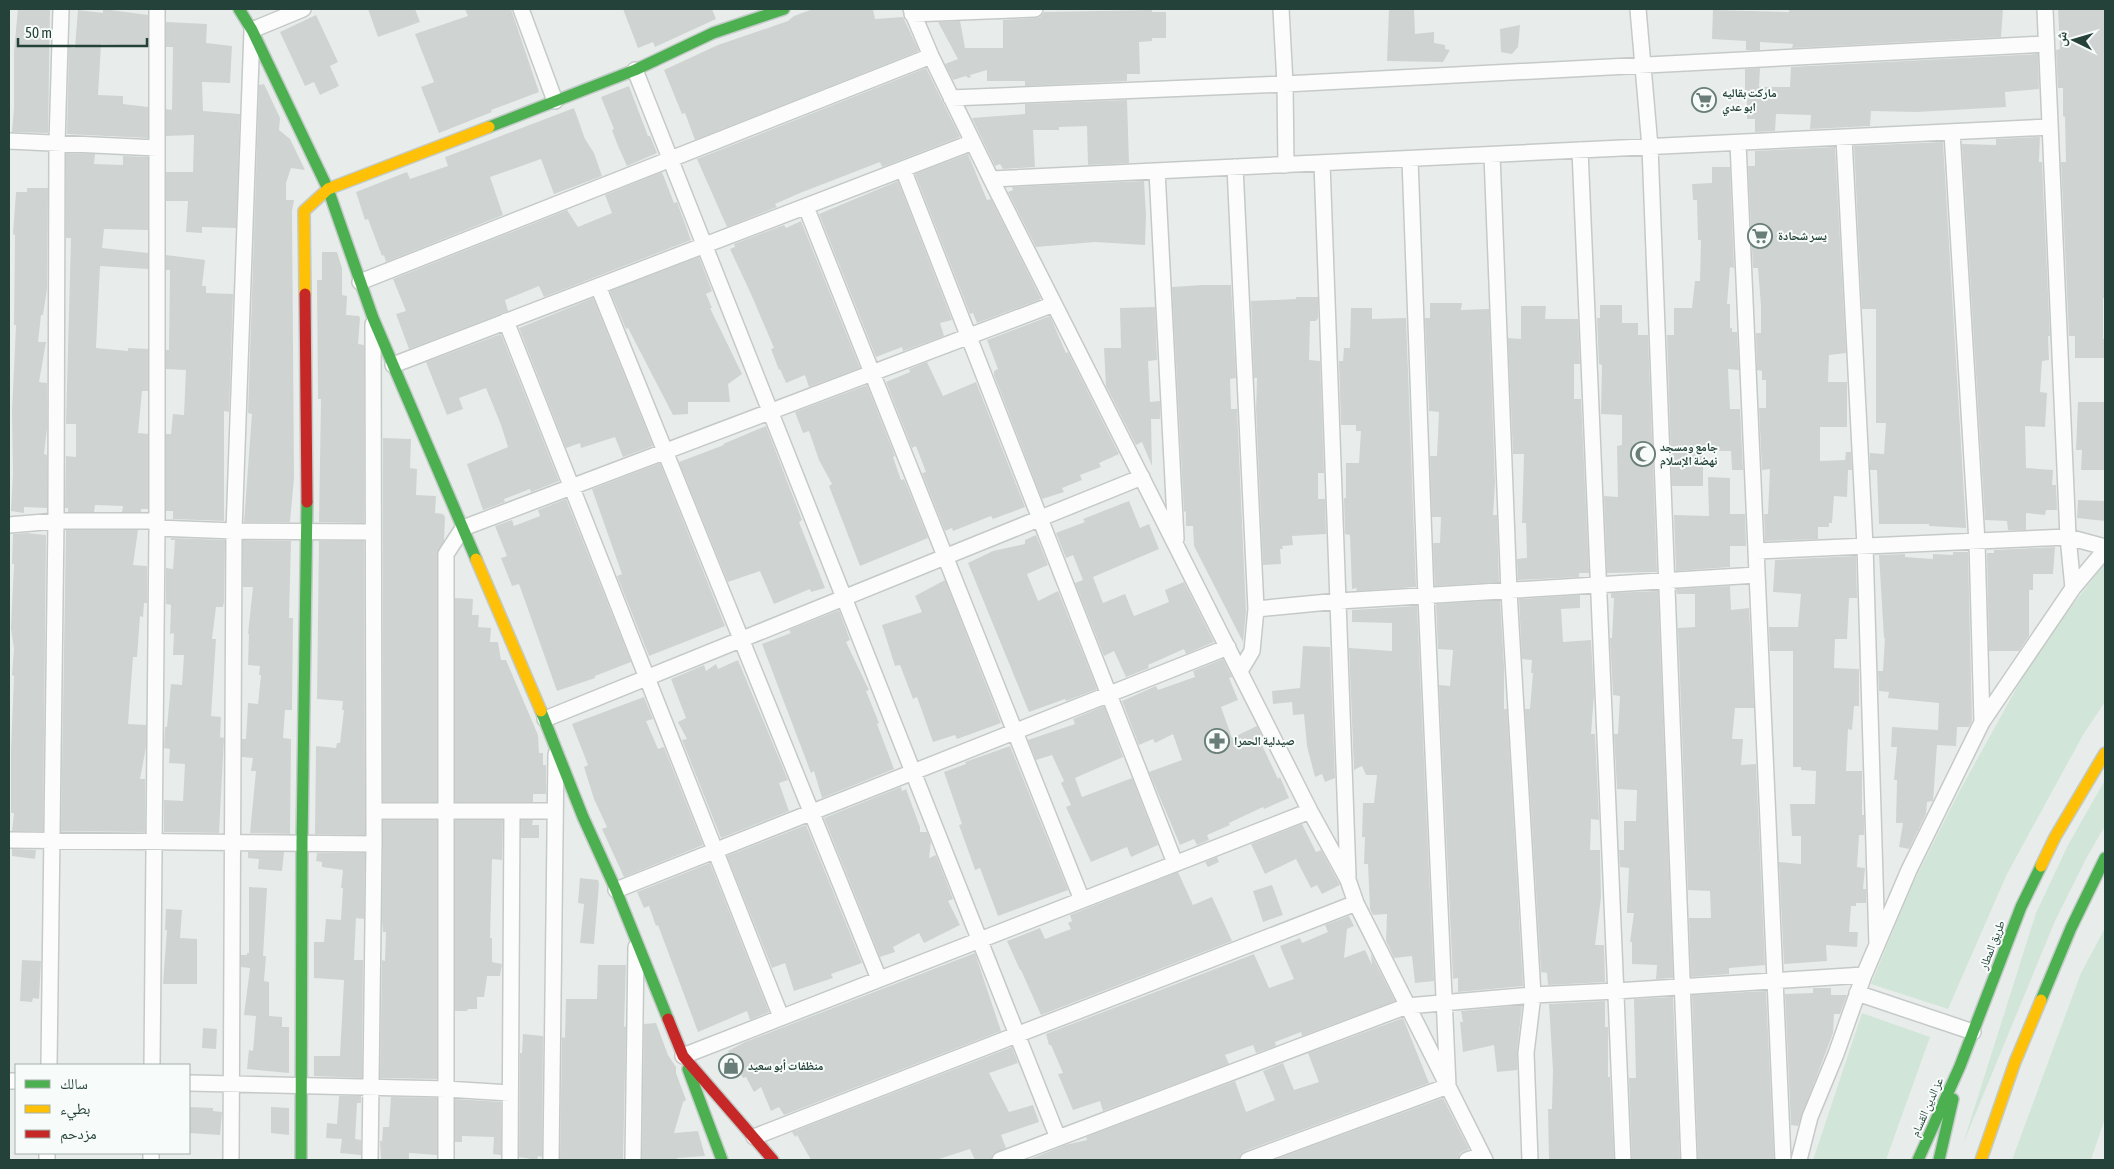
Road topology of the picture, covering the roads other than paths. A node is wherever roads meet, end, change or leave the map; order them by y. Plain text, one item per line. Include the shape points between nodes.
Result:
1 (60, 9) edge
2 (157, 9) edge
3 (239, 9) edge
4 (303, 9) edge
5 (521, 9) edge
6 (784, 9) edge
7 (1035, 9) edge
8 (1281, 9) edge
9 (1638, 9) edge
10 (2045, 9) edge
11 (911, 11) edge
12 (252, 30) junction
13 (2046, 44) junction
14 (931, 56) junction
15 (1642, 65) junction
16 (635, 70) junction
17 (1285, 84) junction
18 (951, 98) junction
19 (555, 101) junction
20 (2050, 128) junction
21 (1952, 132) junction
22 (1844, 138) junction
23 (9, 141) edge
24 (973, 142) junction
25 (57, 143) junction
26 (1738, 143) junction
27 (1650, 147) junction
28 (157, 148) junction
29 (1580, 150) junction
30 (1492, 155) junction
31 (670, 159) junction
32 (1410, 159) junction
33 (1322, 163) junction
34 (1286, 165) junction
35 (1235, 167) junction
36 (903, 169) junction
37 (1157, 171) junction
38 (991, 179) junction
39 (328, 189) junction
40 (806, 206) junction
41 (705, 245) junction
42 (360, 282) junction
43 (598, 286) junction
44 (1054, 304) junction
45 (372, 318) junction
46 (506, 321) junction
47 (968, 336) junction
48 (393, 365) junction
49 (872, 373) junction
50 (770, 412) junction
51 (664, 452) junction
52 (1142, 477) junction
53 (572, 487) junction
54 (1040, 518) junction
55 (56, 521) junction
56 (9, 525) edge
57 (157, 525) junction
58 (463, 528) junction
59 (234, 531) junction
60 (307, 532) junction
61 (373, 532) junction
62 (2068, 537) junction
63 (1977, 542) junction
64 (1176, 544) junction
65 (1865, 546) junction
66 (2105, 549) edge
67 (1756, 551) junction
68 (945, 556) junction
69 (1757, 575) junction
70 (1667, 581) junction
71 (1599, 586) junction
72 (2073, 588) junction
73 (1509, 592) junction
74 (1426, 597) junction
75 (844, 598) junction
76 (1339, 601) junction
77 (1256, 609) junction
78 (741, 639) junction
79 (1228, 647) junction
80 (1240, 671) junction
81 (647, 677) junction
82 (1109, 694) junction
83 (545, 719) junction
84 (1982, 722) junction
85 (1015, 732) junction
86 (556, 745) junction
87 (2105, 753) edge
88 (913, 772) junction
89 (374, 811) junction
90 (445, 811) junction
91 (512, 811) junction
92 (555, 811) junction
93 (1310, 811) junction
94 (811, 813) junction
95 (52, 839) junction
96 (9, 840) edge
97 (154, 842) junction
98 (233, 842) junction
99 (302, 843) junction
100 (374, 844) junction
101 (716, 851) junction
102 (2105, 858) edge
103 (1175, 863) junction
104 (1348, 880) junction
105 (616, 890) junction
106 (1082, 900) junction
107 (1356, 903) junction
108 (979, 940) junction
109 (636, 941) junction
110 (1877, 945) junction
111 (1864, 975) junction
112 (878, 979) junction
113 (1775, 981) junction
114 (1682, 987) junction
115 (1616, 992) junction
116 (1857, 992) junction
117 (1533, 995) junction
118 (1444, 1002) junction
119 (1407, 1006) junction
120 (781, 1017) junction
121 (1974, 1032) junction
122 (1017, 1034) junction
123 (683, 1056) junction
124 (49, 1064) edge
125 (152, 1064) edge
126 (1960, 1066) junction
127 (190, 1083) edge
128 (232, 1084) junction
129 (301, 1086) junction
130 (1448, 1086) junction
131 (371, 1088) junction
132 (446, 1089) junction
133 (510, 1092) junction
134 (712, 1135) junction
135 (754, 1137) junction
136 (1058, 1138) junction
137 (1484, 1157) edge
138 (231, 1160) edge
139 (301, 1160) edge
140 (370, 1160) edge
141 (446, 1160) edge
142 (510, 1160) edge
143 (551, 1160) edge
144 (633, 1160) edge
145 (712, 1160) edge
146 (722, 1160) edge
147 (774, 1160) edge
148 (1000, 1160) edge
149 (1248, 1160) edge
150 (1467, 1160) edge
151 (1530, 1160) edge
152 (1623, 1160) edge
153 (1689, 1160) edge
154 (1783, 1160) edge
155 (1799, 1160) edge
156 (1918, 1160) edge
157 (1940, 1160) edge
158 (1982, 1160) edge

1 - 25 street
2 - 28 street
3 - 12 main road
4 - 12 street
5 - 19 street
6 - 16 main road via 713,33
7 - 11 street
8 - 17 street
9 - 15 street
10 - 13 street
11 - 14 street
12 - 39 main road
12 - 59 street
13 - 15 street
13 - 20 street
14 - 18 street
14 - 31 street
15 - 17 street
15 - 27 street
16 - 19 main road
16 - 31 street
17 - 18 street
17 - 34 street
18 - 24 street
19 - 39 main road
20 - 21 street
20 - 62 street
21 - 22 street
21 - 63 street
22 - 26 street
22 - 65 street
23 - 25 street
24 - 36 street
24 - 38 street
25 - 28 street
25 - 55 street
26 - 27 street
26 - 67 street
27 - 29 street
27 - 70 street
28 - 57 street
29 - 30 street
29 - 71 street
30 - 32 street
30 - 73 street
31 - 41 street
31 - 42 street
32 - 33 street
32 - 74 street
33 - 34 street
33 - 76 street
34 - 35 street
35 - 37 street
35 - 77 street
36 - 40 street
36 - 47 street
37 - 38 street
37 - 64 street
38 - 44 street
39 - 42 main road
39 - 60 main road via 304,211
40 - 41 street
40 - 49 street
41 - 43 street
41 - 50 street
42 - 45 main road
43 - 46 street
43 - 51 street
44 - 47 street
44 - 52 street
45 - 48 main road
45 - 61 street
46 - 48 street
46 - 53 street
47 - 49 street
47 - 54 street
48 - 58 main road
49 - 50 street
49 - 68 street
50 - 51 street
50 - 75 street
51 - 53 street
51 - 78 street
52 - 54 street
52 - 64 street
53 - 58 street
53 - 81 street
54 - 68 street
54 - 82 street
55 - 56 street
55 - 57 street
55 - 95 street
57 - 59 street
57 - 97 street
58 - 83 main road
58 - 90 street via 446,554
59 - 60 street
59 - 98 street
60 - 61 street
60 - 99 main road
61 - 89 street
62 - 63 street
62 - 66 street
62 - 72 street
63 - 65 street
63 - 84 street
64 - 79 street
65 - 67 street
65 - 110 street
66 - 72 street
67 - 69 street
68 - 75 street
68 - 85 street
69 - 70 street
69 - 113 street
70 - 71 street
70 - 114 street
71 - 73 street
71 - 115 street
72 - 84 street
73 - 74 street
73 - 117 street
74 - 76 street
74 - 118 street
75 - 78 street
75 - 88 street
76 - 77 street
76 - 104 street
77 - 80 street via 1252,650
78 - 81 street
78 - 94 street
79 - 80 street
79 - 82 street
80 - 93 street
81 - 83 street
81 - 101 street
82 - 85 street
82 - 103 street
83 - 86 main road
84 - 110 street via 1909,870
85 - 88 street
85 - 106 street
86 - 92 street
86 - 105 main road via 583,817
87 - 121 main road, طريق المطار via 2055,837 2021,907
88 - 94 street
88 - 108 street
89 - 90 street
89 - 100 street
90 - 91 street
90 - 132 street
91 - 92 street
91 - 133 street
92 - 143 street
93 - 103 street
93 - 104 street
94 - 101 street
94 - 112 street
95 - 96 street
95 - 97 street
95 - 124 street
97 - 98 street
97 - 125 street
98 - 99 street
98 - 128 street
99 - 100 street
99 - 129 main road
100 - 131 street
101 - 105 street
101 - 120 street
102 - 158 main road via 2071,928 2015,1062
103 - 106 street
104 - 107 street
105 - 109 main road
106 - 108 street
107 - 119 street
107 - 122 street
108 - 112 street
108 - 122 street
109 - 123 main road
109 - 144 street
110 - 111 street
111 - 113 street
111 - 116 street
112 - 120 street
113 - 114 street
113 - 154 street
114 - 115 street
114 - 153 street
115 - 117 street
115 - 152 street
116 - 121 street
116 - 155 street via 1810,1117
117 - 118 street
117 - 151 street via 1526,1053
118 - 119 street
118 - 130 street
119 - 130 street
119 - 136 street
120 - 123 street
121 - 126 main road, طريق المطار
122 - 135 street
122 - 136 street
123 - 134 main road
123 - 135 main road
126 - 156 main road, عز الدين القسام
126 - 157 main road, طريق المطار
127 - 128 street
128 - 129 street
128 - 138 street
129 - 131 street
129 - 139 main road
130 - 137 street
130 - 149 street
131 - 132 street
131 - 140 street
132 - 133 street
132 - 141 street
133 - 142 street
134 - 145 street
134 - 146 main road
135 - 147 main road
136 - 148 street
137 - 150 street

